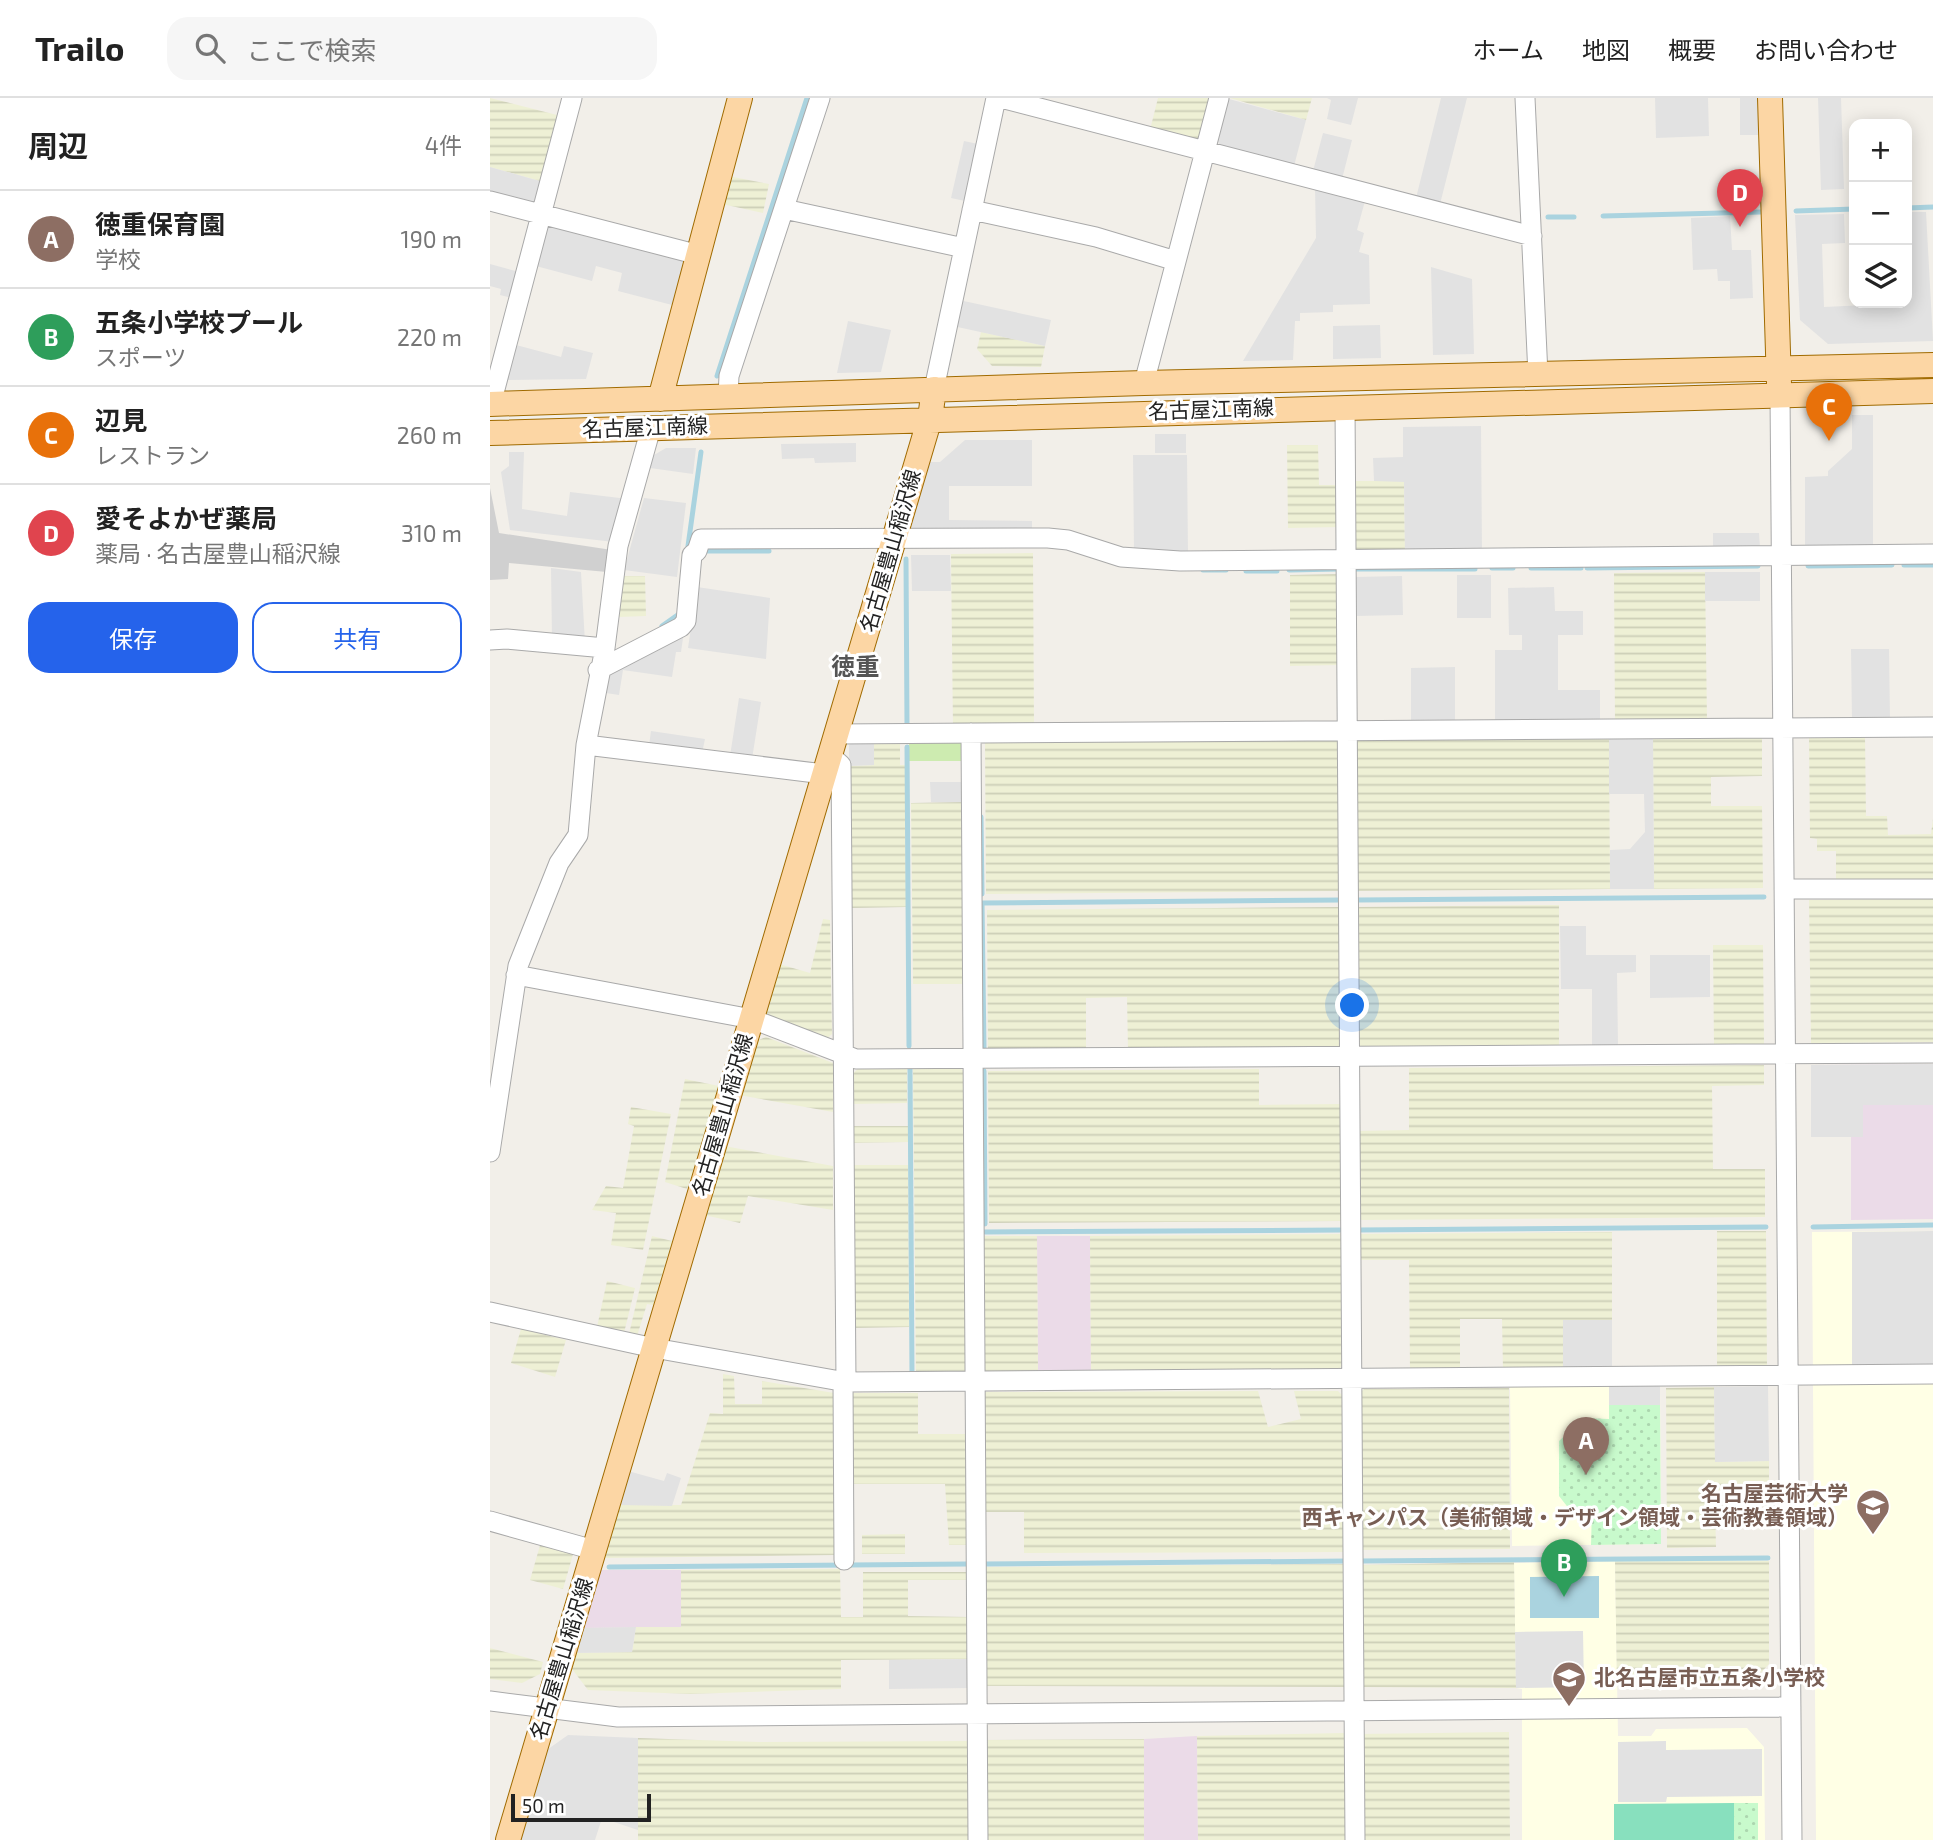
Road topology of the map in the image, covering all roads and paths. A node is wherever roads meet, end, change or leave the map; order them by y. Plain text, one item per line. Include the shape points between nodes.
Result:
1 (572, 98) edge
2 (820, 98) edge
3 (996, 98) edge
4 (1002, 98) edge
5 (1219, 98) edge
6 (1525, 98) edge
7 (1770, 98) edge
8 (736, 99) edge
9 (1205, 151) junction
10 (490, 201) edge
11 (783, 209) junction
12 (972, 210) junction
13 (541, 214) junction
14 (1532, 236) junction
15 (964, 248) junction
16 (699, 255) junction
17 (1176, 261) junction
18 (1933, 365) edge
19 (1779, 369) junction
20 (1538, 375) junction
21 (1144, 383) junction
22 (934, 389) junction
23 (1933, 391) edge
24 (1780, 395) junction
25 (728, 396) junction
26 (660, 399) junction
27 (490, 404) edge
28 (1345, 406) junction
29 (930, 418) junction
30 (651, 428) junction
31 (490, 433) edge
32 (894, 540) junction
33 (1933, 554) edge
34 (1781, 556) junction
35 (1346, 559) junction
36 (490, 640) edge
37 (605, 648) junction
38 (598, 670) junction
39 (1933, 727) edge
40 (1782, 729) junction
41 (1347, 731) junction
42 (971, 733) junction
43 (586, 746) junction
44 (830, 754) junction
45 (1784, 889) junction
46 (1933, 889) edge
47 (516, 975) junction
48 (751, 1019) junction
49 (498, 1032) edge
50 (1933, 1053) edge
51 (1785, 1055) junction
52 (844, 1057) junction
53 (1350, 1057) junction
54 (974, 1059) junction
55 (490, 1152) edge
56 (490, 1312) edge
57 (654, 1348) junction
58 (1933, 1374) edge
59 (1788, 1376) junction
60 (1352, 1379) junction
61 (976, 1381) junction
62 (845, 1382) junction
63 (490, 1521) edge
64 (594, 1550) junction
65 (844, 1560) dead end
66 (490, 1701) edge
67 (1790, 1707) junction
68 (546, 1710) junction
69 (1354, 1711) junction
70 (979, 1714) junction
71 (508, 1840) edge
72 (978, 1840) edge
73 (1355, 1840) edge
74 (1792, 1840) edge

1 - 13 street
2 - 11 street
3 - 12 street
4 - 9 street
5 - 9 street
6 - 14 street
7 - 19 main road
8 - 16 main road
9 - 14 street
9 - 17 street
10 - 13 street
11 - 15 street
11 - 25 street via 729,376
12 - 15 street
12 - 17 street via 1096,237
13 - 16 street
13 - 27 street
14 - 20 street
15 - 22 street
16 - 26 main road
17 - 21 street
18 - 19 main road, 名古屋江南線
19 - 20 main road, 名古屋江南線
19 - 24 main road
20 - 21 main road, 名古屋江南線
21 - 22 main road, 名古屋江南線
22 - 25 main road, 名古屋江南線
22 - 29 main road, 名古屋豊山稲沢線
23 - 24 main road, 名古屋江南線
24 - 28 main road, 名古屋江南線
24 - 34 street
25 - 26 main road, 名古屋江南線
26 - 27 main road, 名古屋江南線
28 - 29 main road, 名古屋江南線
28 - 35 street
29 - 30 main road, 名古屋江南線
29 - 32 main road, 名古屋豊山稲沢線
30 - 31 main road, 名古屋江南線
30 - 37 street via 618,546
32 - 35 street via 1048,538 1121,557 1180,561
32 - 38 street via 701,539 692,555 686,621
32 - 44 main road, 名古屋豊山稲沢線
33 - 34 street
34 - 35 street
34 - 40 street
35 - 41 street
36 - 37 street
37 - 38 street
38 - 43 street
39 - 40 street
40 - 41 street
40 - 45 street
41 - 42 street
41 - 53 street
42 - 44 street
42 - 54 street
43 - 44 street
43 - 47 street via 578,835 559,863
44 - 48 main road, 名古屋豊山稲沢線
44 - 52 street via 841,765
45 - 46 street
45 - 51 street
47 - 48 street
47 - 49 street
48 - 52 street
48 - 57 main road, 名古屋豊山稲沢線
49 - 55 street
50 - 51 street
51 - 53 street
51 - 59 street
52 - 54 street
52 - 62 street
53 - 54 street
53 - 60 street
54 - 61 street
56 - 57 street
57 - 62 street
57 - 64 main road, 名古屋豊山稲沢線
58 - 59 street
59 - 60 street
59 - 67 street
60 - 61 street
60 - 69 street
61 - 62 street
61 - 70 street
62 - 65 street
63 - 64 street
64 - 68 main road, 名古屋豊山稲沢線
66 - 68 street
67 - 69 street
67 - 74 street
68 - 70 street via 618,1717
68 - 71 main road, 名古屋豊山稲沢線
69 - 70 street
69 - 73 street
70 - 72 street

